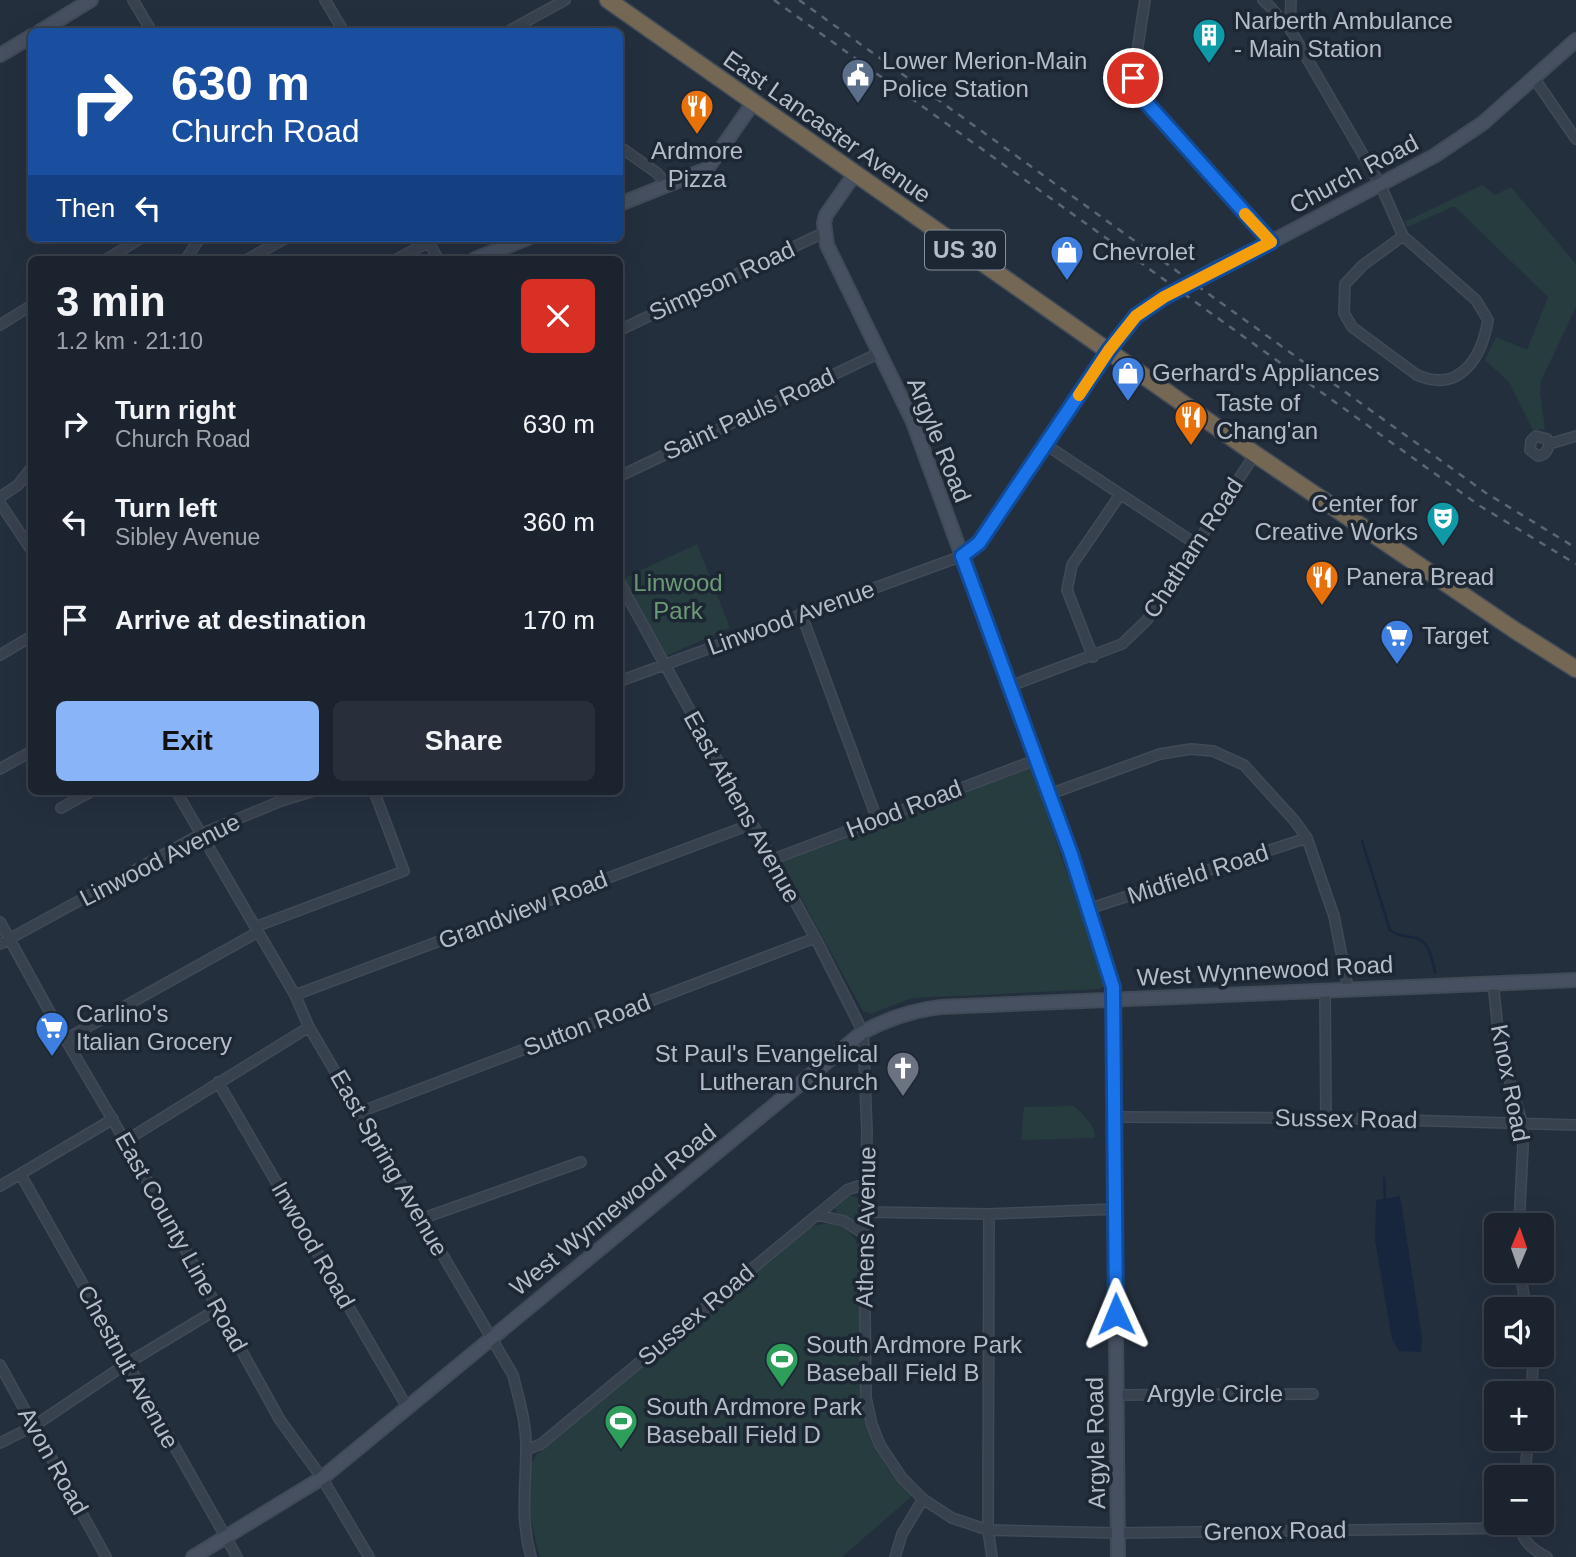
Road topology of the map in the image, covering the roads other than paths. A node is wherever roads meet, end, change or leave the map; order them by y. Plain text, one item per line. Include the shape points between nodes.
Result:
1 (91, 0) edge
2 (134, 0) edge
3 (325, 0) edge
4 (565, 0) edge
5 (607, 0) edge
6 (1145, 0) edge
7 (1263, 0) edge
8 (1291, 0) edge
9 (46, 28) edge
10 (150, 28) edge
11 (342, 28) edge
12 (514, 28) edge
13 (1290, 29) junction
14 (28, 38) edge
15 (1576, 40) edge
16 (0, 55) edge
17 (1534, 78) junction
18 (753, 103) junction
19 (1576, 139) edge
20 (623, 149) edge
21 (854, 175) junction
22 (1380, 184) junction
23 (668, 186) junction
24 (623, 203) edge
25 (825, 232) junction
26 (1404, 236) junction
27 (135, 242) edge
28 (279, 242) edge
29 (426, 242) edge
30 (518, 242) edge
31 (1271, 242) junction
32 (112, 256) edge
33 (253, 256) edge
34 (402, 256) edge
35 (483, 256) edge
36 (28, 308) edge
37 (0, 325) edge
38 (623, 329) edge
39 (1109, 350) junction
40 (879, 353) junction
41 (1576, 436) edge
42 (1549, 444) dead end
43 (1046, 445) junction
44 (1255, 454) junction
45 (28, 472) edge
46 (623, 475) edge
47 (1120, 495) junction
48 (0, 497) edge
49 (0, 503) edge
50 (27, 536) edge
51 (1196, 544) junction
52 (962, 556) junction
53 (623, 589) edge
54 (801, 613) junction
55 (28, 638) edge
56 (0, 655) edge
57 (1093, 657) junction
58 (663, 665) junction
59 (1576, 669) edge
60 (623, 680) edge
61 (1010, 687) junction
62 (28, 753) edge
63 (1038, 760) junction
64 (0, 769) edge
65 (1050, 794) junction
66 (85, 795) edge
67 (178, 795) edge
68 (278, 795) edge
69 (301, 795) edge
70 (376, 795) edge
71 (281, 801) junction
72 (61, 808) dead end
73 (877, 819) junction
74 (752, 824) junction
75 (201, 834) junction
76 (1307, 838) junction
77 (771, 860) junction
78 (1088, 909) junction
79 (0, 922) edge
80 (256, 930) junction
81 (9, 938) junction
82 (815, 938) junction
83 (0, 944) edge
84 (1576, 980) edge
85 (1493, 982) junction
86 (1348, 988) junction
87 (1325, 989) junction
88 (295, 995) junction
89 (1114, 999) junction
90 (309, 1027) junction
91 (863, 1032) junction
92 (66, 1039) junction
93 (218, 1082) junction
94 (360, 1112) junction
95 (1116, 1117) junction
96 (1326, 1118) junction
97 (113, 1119) junction
98 (1522, 1122) junction
99 (1576, 1125) edge
100 (125, 1141) junction
101 (581, 1162) dead end
102 (21, 1175) junction
103 (867, 1183) junction
104 (0, 1186) edge
105 (1114, 1209) junction
106 (865, 1212) junction
107 (1520, 1213) edge
108 (989, 1214) junction
109 (817, 1215) junction
110 (421, 1219) junction
111 (864, 1234) junction
112 (219, 1308) junction
113 (492, 1336) junction
114 (126, 1364) junction
115 (0, 1365) edge
116 (1312, 1394) dead end
117 (1117, 1395) junction
118 (407, 1408) junction
119 (34, 1426) junction
120 (0, 1443) edge
121 (526, 1450) junction
122 (322, 1478) junction
123 (923, 1499) junction
124 (1484, 1526) edge
125 (988, 1530) junction
126 (1118, 1533) junction
127 (1521, 1535) edge
128 (225, 1537) junction
129 (1542, 1556) edge
130 (106, 1557) edge
131 (193, 1557) edge
132 (237, 1557) edge
133 (369, 1557) edge
134 (531, 1557) edge
135 (895, 1557) edge
136 (992, 1557) edge
137 (1118, 1557) edge

1 - 9 street
2 - 10 street
3 - 11 street
4 - 12 street
5 - 18 highway, East Lancaster Avenue / US 30
6 - 31 street via 1133,78 1136,91
7 - 13 street
8 - 13 street
13 - 22 street
14 - 16 street
15 - 17 street, Church Road
17 - 19 street
17 - 22 street, Church Road via 1462,138
18 - 21 highway, East Lancaster Avenue / US 30
18 - 23 street via 706,169
20 - 23 street
21 - 25 street via 826,215
21 - 39 highway, East Lancaster Avenue / US 30
22 - 26 street
22 - 31 street, Church Road
23 - 24 street
25 - 38 street, Simpson Road
25 - 40 street, Argyle Road
26 - 26 street via 1475,300 1488,320 1475,359 1447,380 1417,376 1352,327 1344,313 1345,284
27 - 32 street
28 - 33 street
29 - 34 street
30 - 35 street
31 - 39 street, Church Road, bridge via 1164,297 1136,316
36 - 37 street
39 - 43 street, Church Road
39 - 44 highway, East Lancaster Avenue / US 30
40 - 46 street, Saint Pauls Road
40 - 52 street, Argyle Road via 913,422
41 - 42 street
43 - 47 street
43 - 52 street, Church Road via 979,543
44 - 51 street, Chatham Road
44 - 59 highway, East Lancaster Avenue / US 30
45 - 48 street
47 - 51 street
47 - 57 street via 1072,565 1067,590
49 - 50 street
51 - 57 street, Chatham Road via 1147,620 1122,644
52 - 54 street, Linwood Avenue
52 - 61 street, Argyle Road
53 - 58 street, East Athens Avenue
54 - 58 street, Linwood Avenue
54 - 73 street
55 - 56 street
57 - 61 street, Chatham Road
58 - 60 street, Linwood Avenue
58 - 74 street, East Athens Avenue
61 - 63 street, Argyle Road
62 - 64 street
63 - 65 street, Argyle Road
63 - 73 street, Hood Road
65 - 76 street via 1160,754 1213,751 1254,774
65 - 78 street, Argyle Road
66 - 72 street
67 - 75 street, East Spring Avenue
68 - 71 street
69 - 71 street, Linwood Avenue
70 - 80 street via 404,871
71 - 75 street, Linwood Avenue
73 - 77 street, Hood Road
74 - 77 street, East Athens Avenue
74 - 88 street, Grandview Road
75 - 80 street, East Spring Avenue
75 - 81 street, Linwood Avenue
76 - 78 street, Midfield Road
76 - 86 street via 1334,916
77 - 82 street, East Athens Avenue
78 - 89 street, Argyle Road
79 - 81 street, East County Line Road
80 - 88 street, East Spring Avenue
80 - 92 street
81 - 83 street, Linwood Avenue
81 - 92 street, East County Line Road
82 - 91 street, East Athens Avenue
82 - 94 street, Sutton Road
84 - 85 street, West Wynnewood Road
85 - 86 street, West Wynnewood Road
85 - 98 street, Knox Road via 1500,1049
86 - 87 street, West Wynnewood Road
87 - 89 street, West Wynnewood Road
87 - 96 street
88 - 90 street, East Spring Avenue
89 - 91 street, West Wynnewood Road via 918,1009
89 - 95 street, Argyle Road
90 - 93 street
90 - 94 street, East Spring Avenue
91 - 103 street, Athens Avenue
91 - 113 street, West Wynnewood Road
92 - 97 street, East County Line Road
93 - 100 street
93 - 118 street, Inwood Road
94 - 110 street, East Spring Avenue
95 - 96 street, Sussex Road
95 - 105 street, Argyle Road
96 - 98 street, Sussex Road
97 - 100 street, East County Line Road
97 - 102 street
98 - 99 street, Sussex Road
98 - 107 street, Knox Road
100 - 112 street, East County Line Road
101 - 110 street
102 - 104 street
102 - 114 street, Chestnut Avenue
103 - 106 street, Athens Avenue
103 - 109 street, Sussex Road via 847,1190
105 - 108 street
105 - 117 street, Argyle Road
106 - 108 street
106 - 111 street, Athens Avenue
108 - 125 street
109 - 111 street via 844,1222
109 - 121 street, Sussex Road via 541,1444
110 - 113 street, East Spring Avenue
111 - 123 street, Athens Avenue via 865,1387 870,1417 890,1462
112 - 114 street
112 - 122 street, East County Line Road via 280,1420
113 - 118 street, West Wynnewood Road
113 - 121 street, East Spring Avenue via 513,1375
114 - 119 street
114 - 128 street, Chestnut Avenue
115 - 119 street, Avon Road
116 - 117 street, Argyle Circle
117 - 126 street, Argyle Road
118 - 122 street, West Wynnewood Road
119 - 120 street
119 - 130 street, Avon Road
121 - 134 street, East Spring Avenue via 523,1509
122 - 128 street, West Wynnewood Road
122 - 133 street, East County Line Road
123 - 125 street, Athens Avenue via 952,1518
123 - 135 street via 907,1523
124 - 126 street, Grenox Road
125 - 126 street, Grenox Road
125 - 136 street
126 - 137 street, Argyle Road
127 - 129 street, Grenox Road
128 - 131 street, West Wynnewood Road
128 - 132 street, Chestnut Avenue

